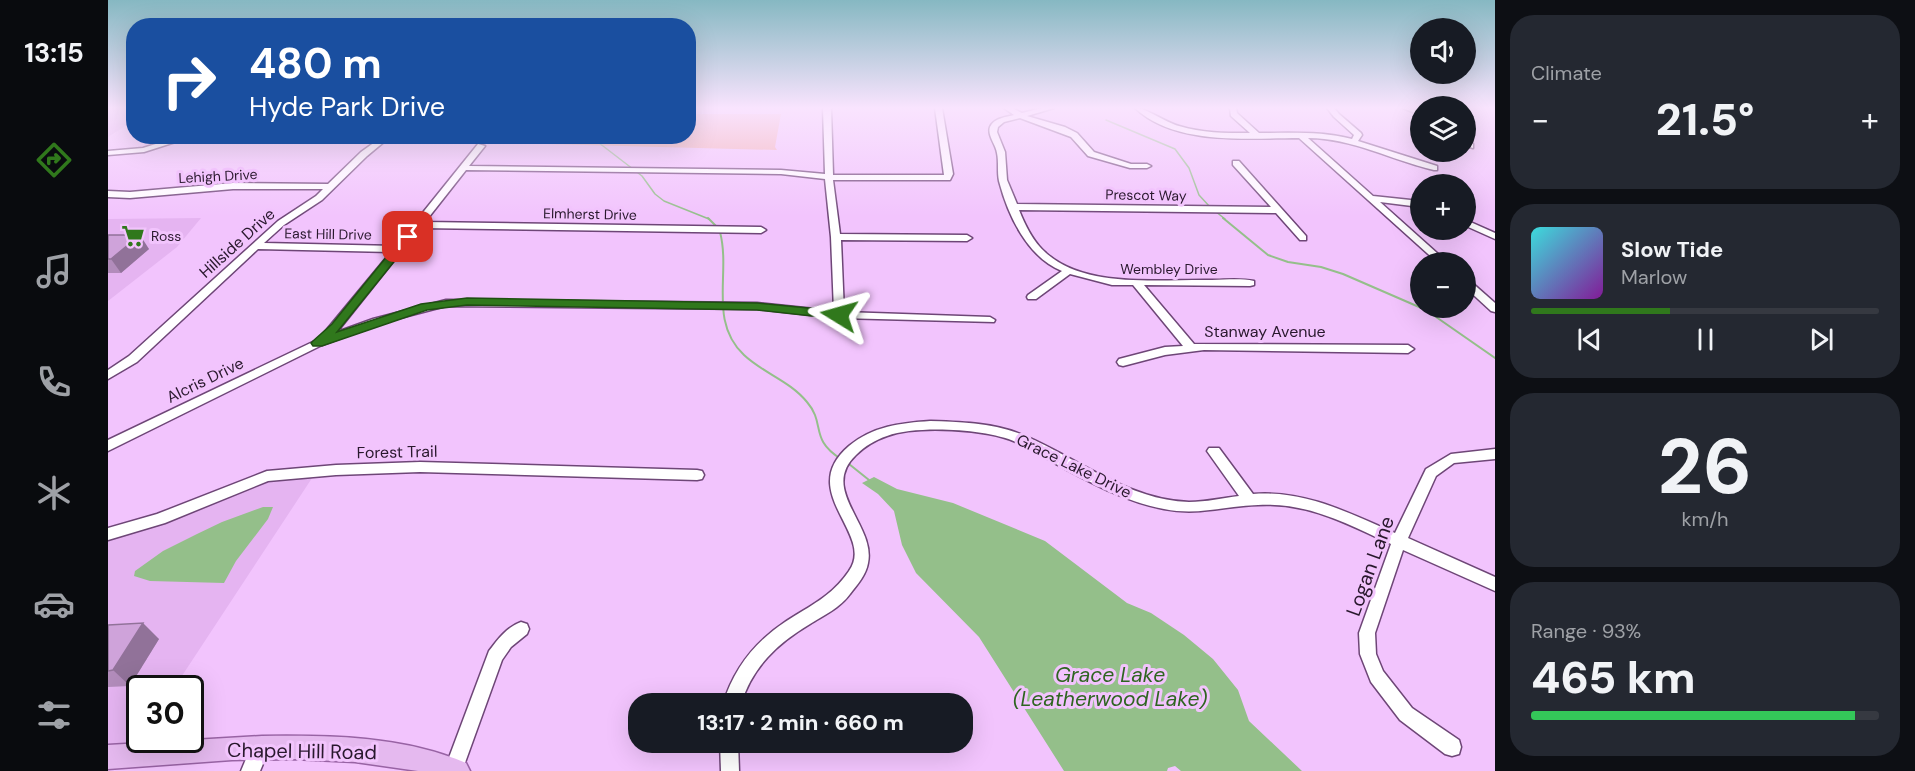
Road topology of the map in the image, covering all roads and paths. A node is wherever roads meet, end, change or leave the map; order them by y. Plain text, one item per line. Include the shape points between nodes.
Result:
1 (164, 144) edge
2 (378, 144) edge
3 (828, 144) edge
4 (945, 144) edge
5 (998, 144) edge
6 (1082, 144) edge
7 (1310, 144) edge
8 (1362, 144) edge
9 (481, 146) dead end
10 (113, 153) edge
11 (108, 161) edge
12 (1236, 163) dead end
13 (1147, 166) dead end
14 (463, 168) junction
15 (1434, 168) dead end
16 (829, 177) junction
17 (329, 188) junction
18 (108, 194) edge
19 (1370, 198) junction
20 (1410, 203) edge
21 (1014, 207) junction
22 (1279, 210) junction
23 (418, 225) junction
24 (1476, 227) edge
25 (761, 230) dead end
26 (1495, 236) edge
27 (836, 237) junction
28 (967, 238) dead end
29 (1303, 238) dead end
30 (258, 246) junction
31 (398, 249) junction
32 (1431, 252) edge
33 (1069, 270) junction
34 (1136, 282) junction
35 (1250, 283) dead end
36 (1476, 292) edge
37 (1032, 297) dead end
38 (1495, 309) edge
39 (839, 315) junction
40 (990, 320) dead end
41 (318, 343) junction
42 (1191, 348) junction
43 (1408, 349) dead end
44 (1123, 362) dead end
45 (108, 375) edge
46 (108, 446) edge
47 (1214, 451) dead end
48 (1495, 454) edge
49 (697, 475) dead end
50 (1250, 500) junction
51 (108, 534) edge
52 (1400, 541) junction
53 (1495, 584) edge
54 (521, 629) dead end
55 (736, 693) edge
56 (262, 746) junction
57 (1452, 747) dead end
58 (729, 753) edge
59 (108, 757) edge
60 (455, 770) edge
61 (250, 771) edge
62 (730, 771) edge

1 - 10 street
2 - 17 street, Hillside Drive
3 - 16 street
4 - 16 street via 950,174 947,178
5 - 21 street, Wembley Drive via 1003,180
6 - 13 street via 1091,154 1130,166
7 - 19 street
8 - 15 street
9 - 14 street
10 - 11 street
12 - 22 street
14 - 16 street via 781,172
14 - 23 street
16 - 27 street
17 - 18 street, Lehigh Drive via 233,186
17 - 30 street, Hillside Drive via 281,223
19 - 20 street
19 - 32 street
21 - 22 street, Prescot Way
21 - 33 street, Wembley Drive via 1021,226 1041,254
22 - 29 street
23 - 25 street, Elmherst Drive
23 - 31 street
24 - 26 street
27 - 28 street
27 - 39 street
30 - 31 street, East Hill Drive
30 - 45 street, Hillside Drive via 133,359
31 - 41 street via 336,327
33 - 34 street, Wembley Drive via 1112,282
33 - 37 street
34 - 35 street, Wembley Drive
34 - 42 street
36 - 38 street
39 - 40 street
39 - 41 street via 757,306 467,302 425,307
41 - 46 street, Alcris Drive
42 - 43 street, Stanway Avenue
42 - 44 street, Stanway Avenue
47 - 50 street
48 - 52 street, Logan Lane via 1451,459 1431,473
49 - 51 street, Forest Trail via 418,467 267,476 160,519
50 - 52 street, Grace Lake Drive via 1300,502 1325,508
50 - 55 street, Grace Lake Drive via 1198,508 1135,496 1019,438 999,432 921,427 880,431 855,446 837,476 838,495 856,533 861,563 840,595 765,647 743,676
52 - 53 street, Grace Lake Drive
52 - 57 street, Logan Lane via 1367,633 1368,654 1377,676 1406,714
54 - 60 street via 495,656
56 - 59 main road, Chapel Hill Road
56 - 60 main road, Chapel Hill Road via 393,754
56 - 61 street
58 - 62 street

